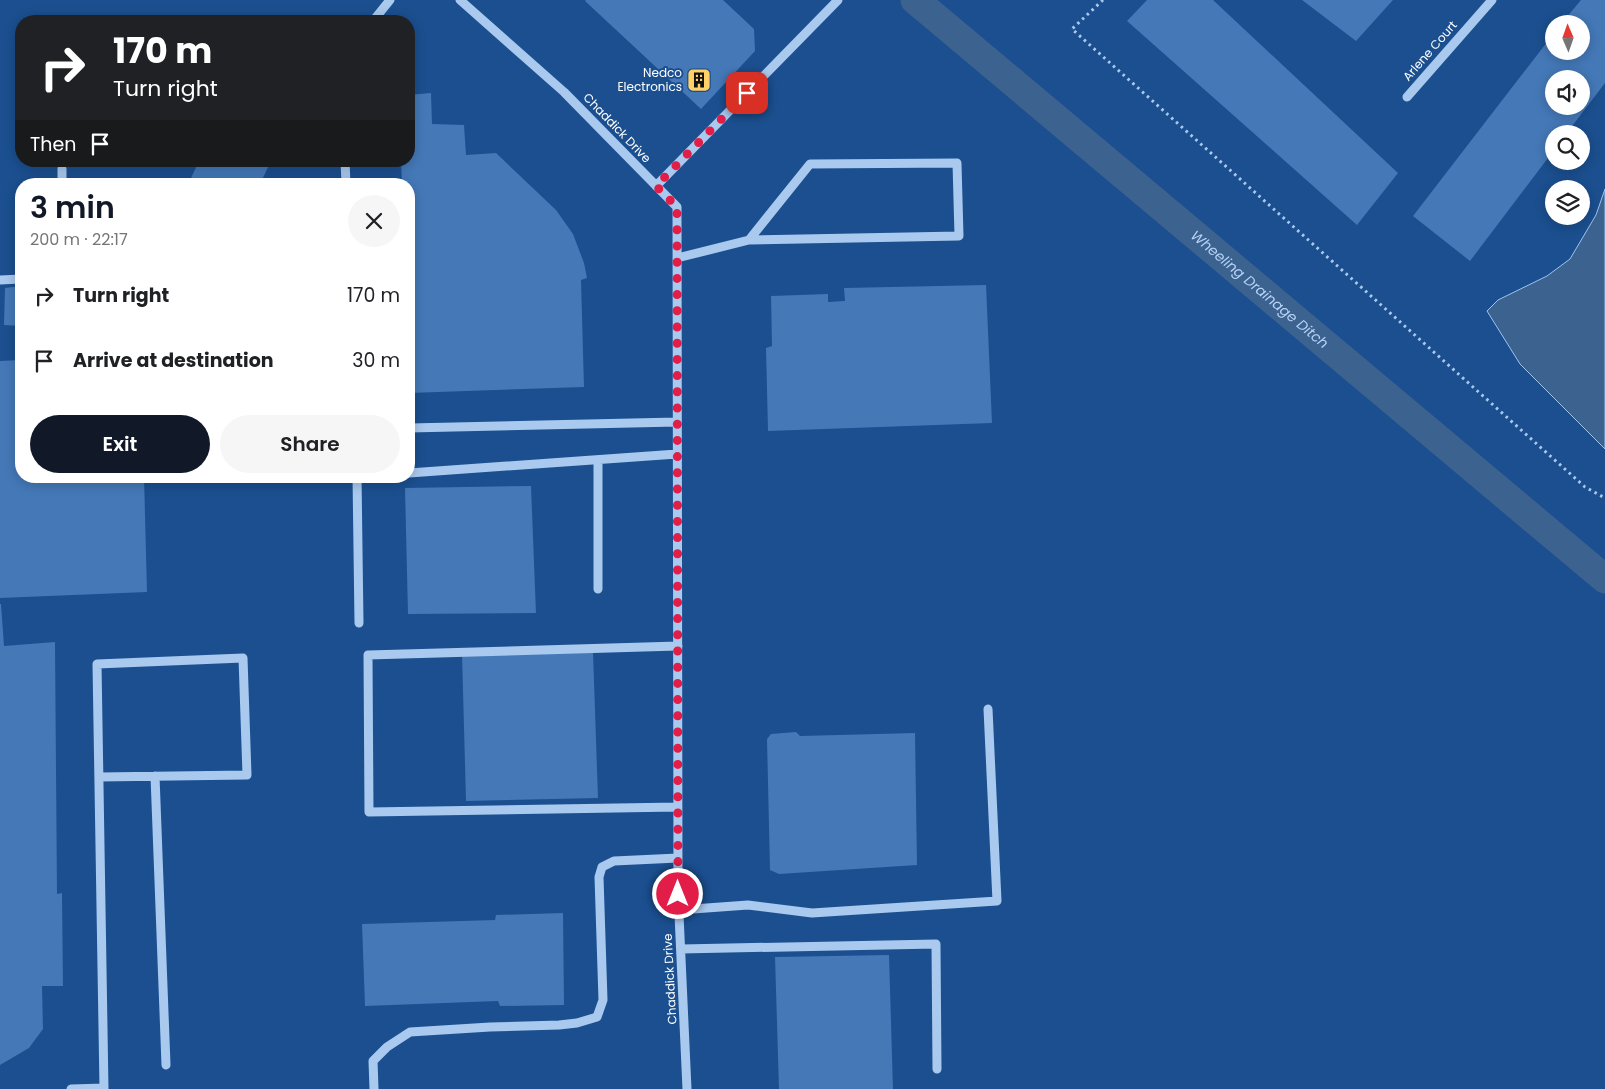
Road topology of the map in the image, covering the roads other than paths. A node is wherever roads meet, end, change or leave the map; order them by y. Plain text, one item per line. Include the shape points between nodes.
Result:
1 (390, 0) edge
2 (460, 0) edge
3 (838, 0) edge
4 (1492, 0) edge
5 (378, 15) edge
6 (1407, 97) dead end
7 (62, 169) dead end
8 (62, 178) edge
9 (656, 186) junction
10 (749, 240) junction
11 (677, 258) junction
12 (15, 279) edge
13 (0, 280) edge
14 (677, 422) junction
15 (415, 428) edge
16 (678, 454) junction
17 (598, 460) junction
18 (415, 473) edge
19 (357, 483) edge
20 (598, 589) dead end
21 (359, 623) dead end
22 (678, 646) junction
23 (988, 709) dead end
24 (155, 776) junction
25 (99, 777) junction
26 (678, 807) junction
27 (678, 858) junction
28 (679, 910) junction
29 (681, 949) junction
30 (166, 1066) dead end
31 (937, 1069) dead end
32 (104, 1088) edge
33 (71, 1089) edge
34 (374, 1089) edge
35 (688, 1089) edge

1 - 5 street
2 - 9 street, Chaddick Drive via 564,92
3 - 9 street
4 - 6 street, Arlene Court
7 - 8 street
9 - 11 street, Chaddick Drive via 677,207
10 - 10 street via 959,236 957,163 810,164
10 - 11 street
11 - 14 street, Chaddick Drive
12 - 13 street
14 - 15 street
14 - 16 street, Chaddick Drive
16 - 17 street
16 - 22 street, Chaddick Drive
17 - 18 street
17 - 20 street
19 - 21 street
22 - 26 street, Chaddick Drive
22 - 26 street via 368,654 370,812
23 - 28 street via 997,901 812,913 748,905
24 - 25 street
24 - 25 street via 247,775 242,658 96,664
24 - 30 street
25 - 32 street
26 - 27 street, Chaddick Drive
27 - 28 street, Chaddick Drive
27 - 34 street via 614,861 602,867 599,877 603,1000 597,1017 559,1026 490,1026 410,1032 386,1047 373,1061
28 - 29 street, Chaddick Drive
29 - 31 street via 936,944
29 - 35 street, Chaddick Drive
32 - 33 street

